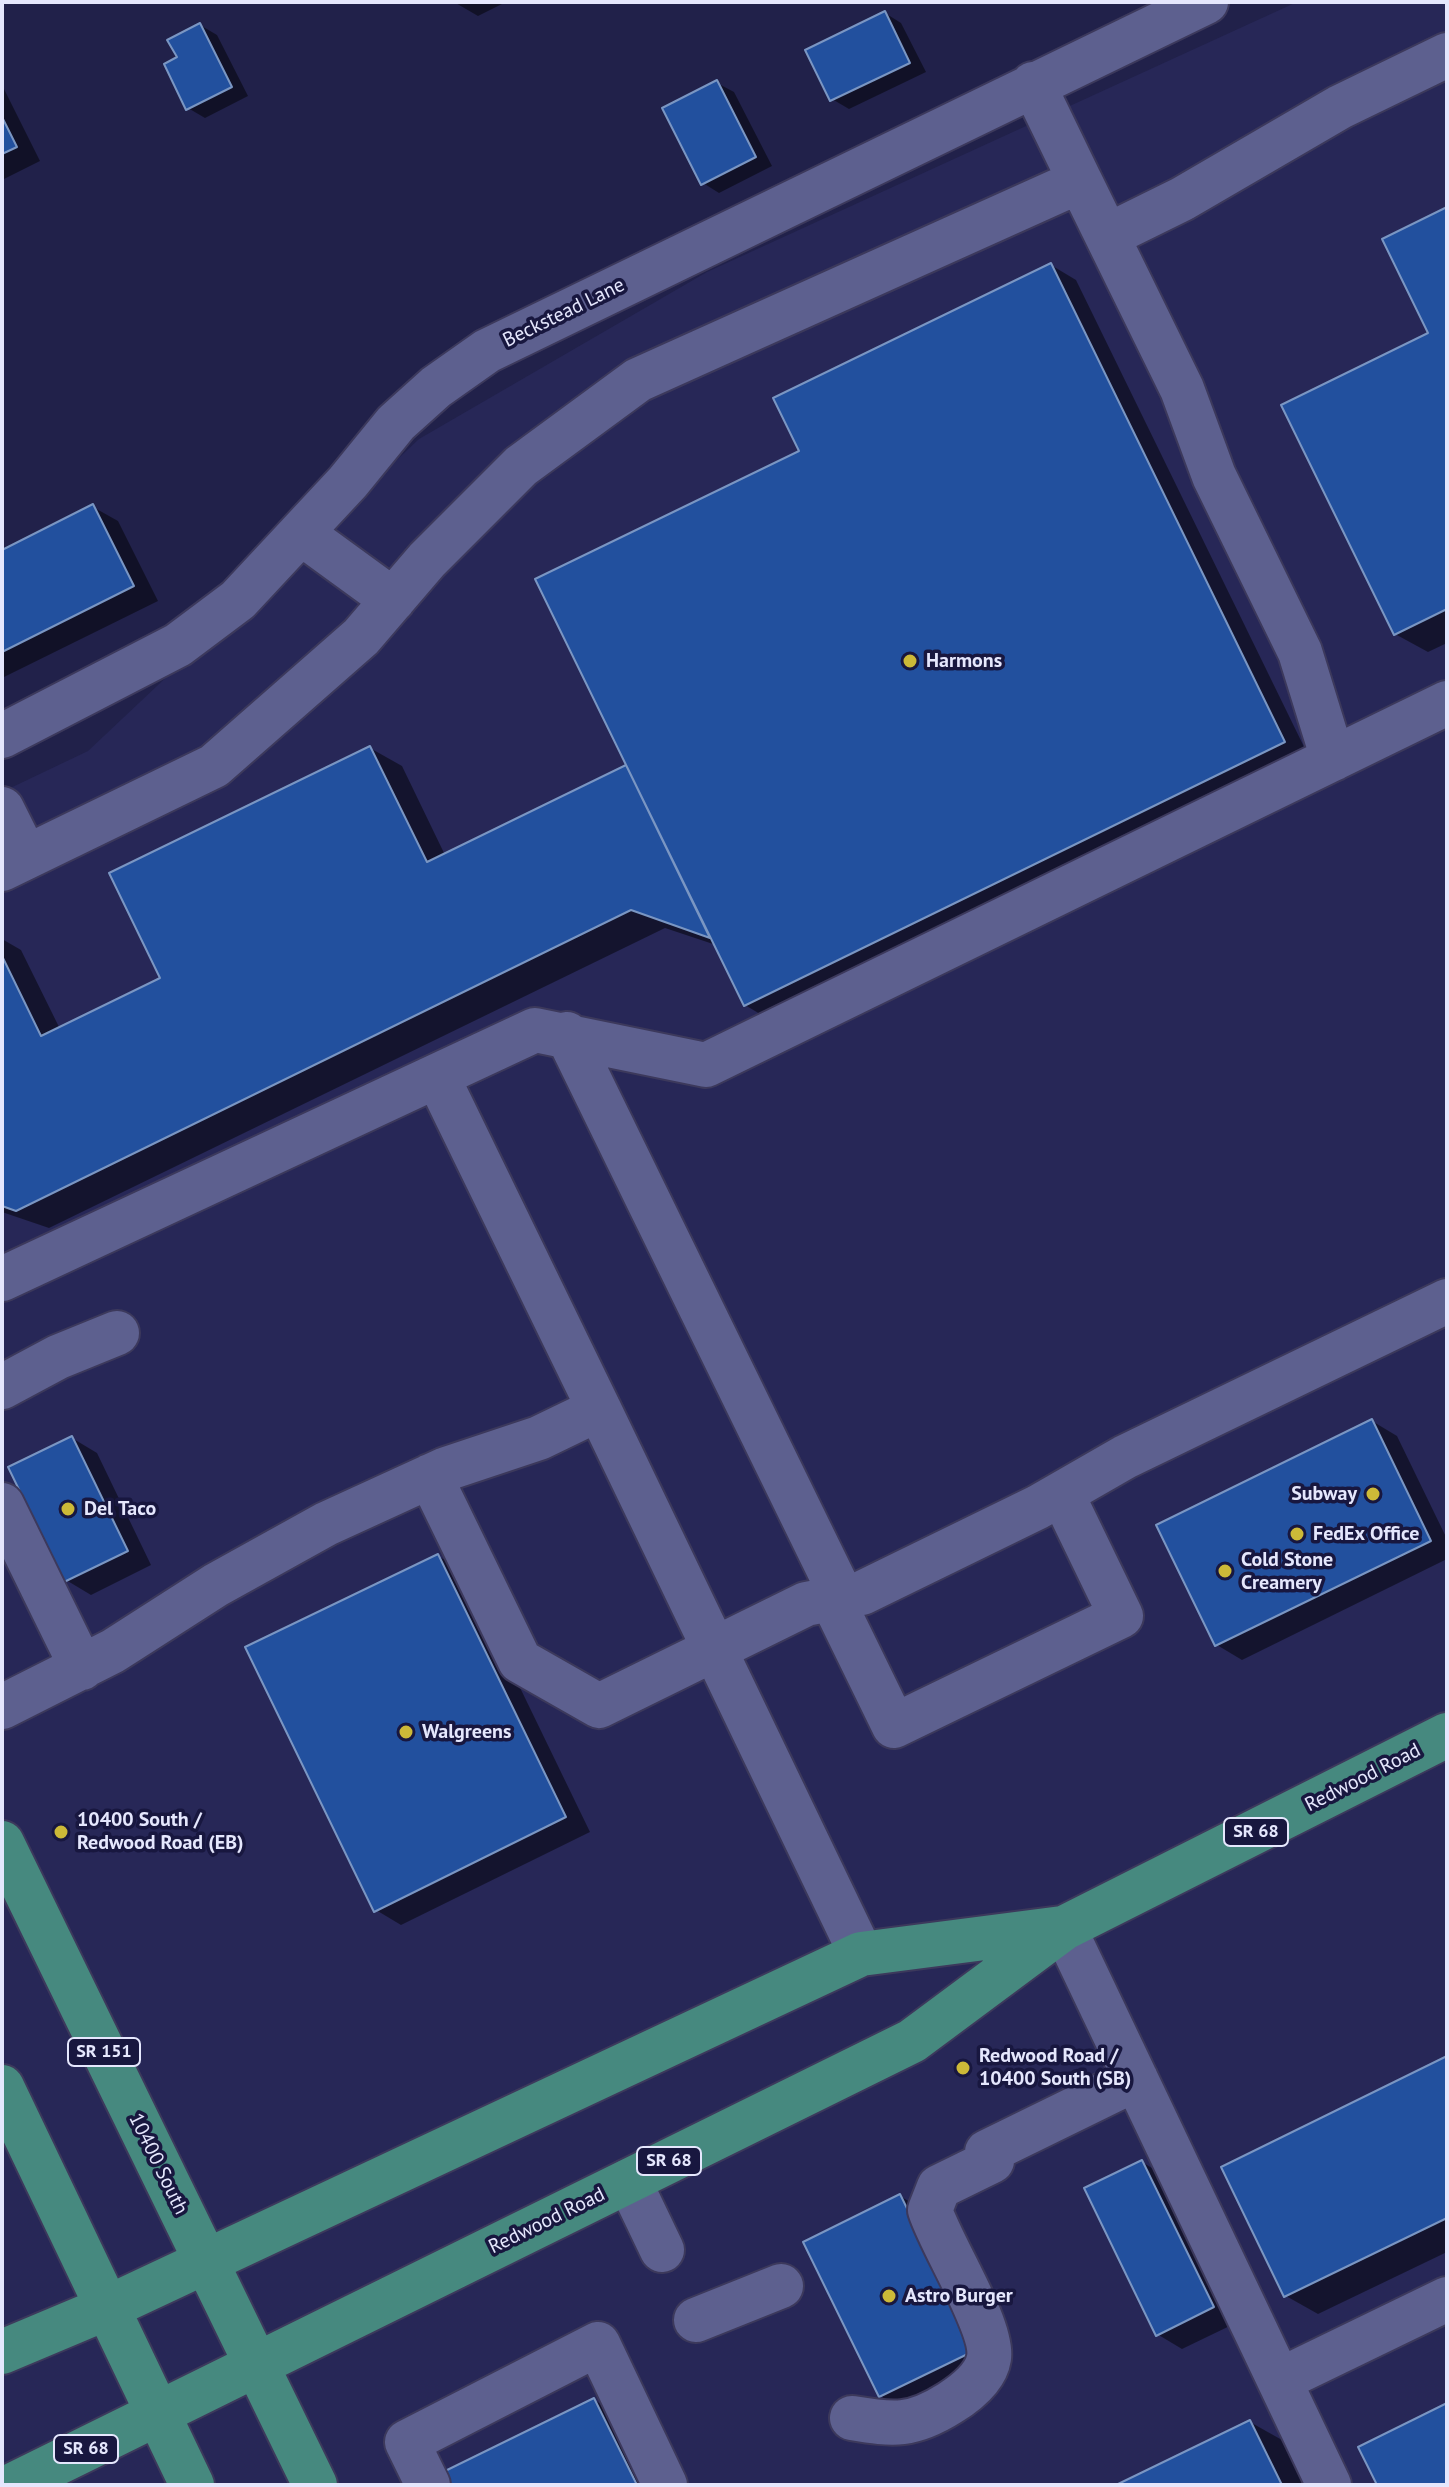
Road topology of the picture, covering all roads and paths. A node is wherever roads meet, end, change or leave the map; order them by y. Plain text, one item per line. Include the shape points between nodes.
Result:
1 (1206, 2) edge
2 (1447, 55) edge
3 (1033, 84) junction
4 (1080, 181) junction
5 (1107, 236) junction
6 (301, 533) junction
7 (393, 600) junction
8 (1447, 703) edge
9 (2, 736) edge
10 (1333, 759) junction
11 (2, 809) edge
12 (14, 863) edge
13 (567, 1034) junction
14 (437, 1076) junction
15 (2, 1279) edge
16 (1445, 1306) edge
17 (117, 1333) dead end
18 (2, 1387) edge
19 (599, 1409) junction
20 (430, 1476) junction
21 (1062, 1494) junction
22 (2, 1505) edge
23 (837, 1598) junction
24 (716, 1648) junction
25 (82, 1668) junction
26 (2, 1707) edge
27 (1447, 1735) edge
28 (2, 1843) edge
29 (1064, 1928) junction
30 (861, 1954) junction
31 (1136, 2079) junction
32 (2, 2087) edge
33 (629, 2181) junction
34 (662, 2250) dead end
35 (205, 2262) junction
36 (781, 2286) dead end
37 (1447, 2299) edge
38 (109, 2307) junction
39 (696, 2320) dead end
40 (2, 2352) edge
41 (256, 2364) junction
42 (1280, 2380) junction
43 (158, 2413) junction
44 (852, 2418) dead end
45 (13, 2485) edge
46 (192, 2485) edge
47 (315, 2485) edge
48 (428, 2485) edge
49 (665, 2485) edge
50 (1329, 2485) edge

1 - 3 street, Beckstead Lane
2 - 5 street via 1340,107
3 - 4 street
3 - 6 street, Beckstead Lane via 487,351 396,423
4 - 5 street
4 - 7 street via 638,380 521,466
5 - 10 street via 1300,652
6 - 7 street
6 - 9 street, Beckstead Lane via 238,600 178,645
7 - 12 street via 361,637 214,766
8 - 10 street
10 - 13 street via 706,1065
11 - 12 street
13 - 14 street via 535,1030
13 - 23 street
14 - 15 street
14 - 19 street
16 - 21 street via 1125,1457
17 - 18 street
19 - 20 street via 539,1438
19 - 24 street
20 - 24 street via 520,1661 599,1706
20 - 25 street via 235,1574
21 - 23 street via 862,1593
21 - 23 street via 1121,1616 894,1726
22 - 25 street
23 - 24 street via 806,1604
24 - 30 street
25 - 26 street
27 - 29 main road, Redwood Road / SR 68
28 - 35 main road, 10400 South / SR 151
29 - 30 main road, Redwood Road / SR 68
29 - 31 street
29 - 33 main road, Redwood Road / SR 68 via 912,2041
30 - 35 main road, Redwood Road / SR 68
31 - 42 street
31 - 44 street via 939,2187 930,2210 984,2328 989,2357 976,2383 930,2416 897,2426
32 - 38 main road
33 - 34 street
33 - 41 main road, Redwood Road / SR 68
35 - 38 main road, Redwood Road / SR 68
35 - 41 main road, 10400 South / SR 151
36 - 39 street
37 - 42 street
38 - 40 main road, Redwood Road / SR 68
38 - 43 main road
41 - 43 main road, Redwood Road / SR 68
41 - 47 main road, 10400 South / SR 151
42 - 50 street
43 - 45 main road, Redwood Road / SR 68
43 - 46 main road
48 - 49 street via 407,2442 598,2344

